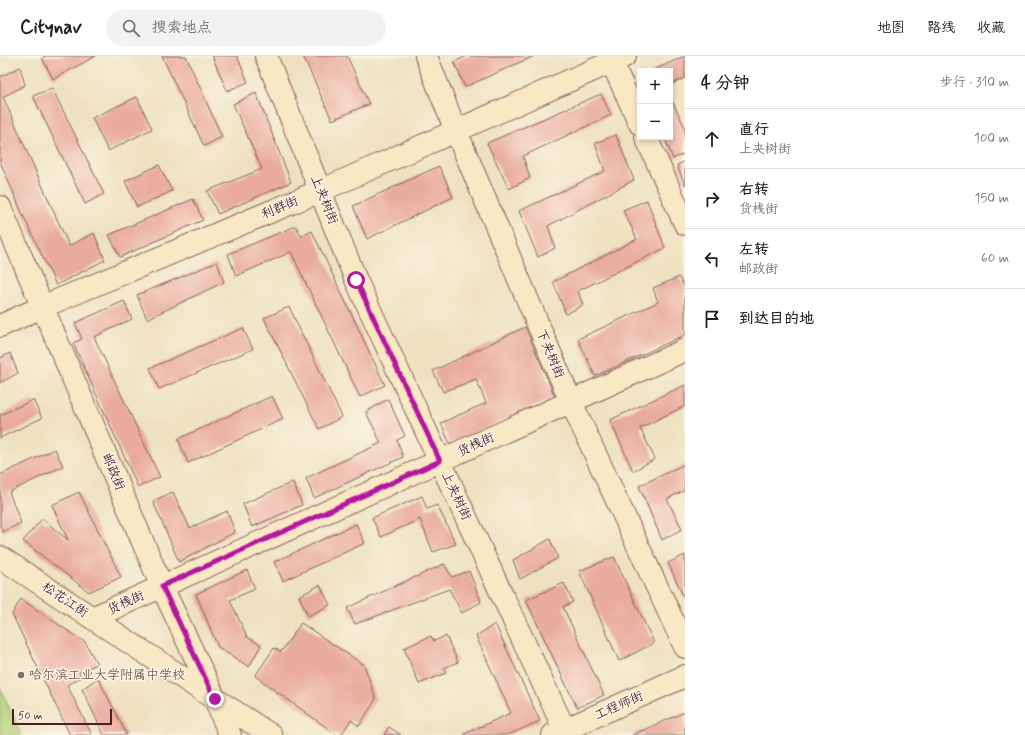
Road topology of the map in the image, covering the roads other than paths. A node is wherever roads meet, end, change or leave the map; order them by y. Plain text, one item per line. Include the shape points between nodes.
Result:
1 (266, 56) edge
2 (426, 56) edge
3 (615, 58) edge
4 (637, 116) edge
5 (456, 131) junction
6 (647, 140) edge
7 (320, 191) junction
8 (0, 207) edge
9 (685, 224) edge
10 (42, 307) junction
11 (0, 326) edge
12 (685, 350) edge
13 (571, 402) junction
14 (440, 461) junction
15 (0, 557) edge
16 (162, 586) junction
17 (92, 618) junction
18 (685, 647) edge
19 (685, 676) edge
20 (215, 699) junction
21 (561, 733) edge
22 (230, 735) edge
23 (271, 735) edge

1 - 7 street, 上夹树街
2 - 5 street, 下夹树街
3 - 4 street
3 - 5 street, 利群街
5 - 7 street, 利群街
5 - 13 street, 下夹树街
6 - 9 street
7 - 10 street, 利群街
7 - 14 street, 上夹树街 via 356,280
8 - 10 street, 邮政街
10 - 11 street, 利群街
10 - 16 street, 邮政街
12 - 13 street, 货栈街
13 - 14 street, 货栈街
13 - 18 street, 下夹树街
14 - 16 street, 货栈街
14 - 21 street, 上夹树街
15 - 17 street, 松花江街
16 - 17 street, 货栈街
16 - 20 street, 邮政街
17 - 20 street, 松花江街
19 - 21 street, 工程师街
20 - 22 street, 邮政街
20 - 23 street, 松花江街

